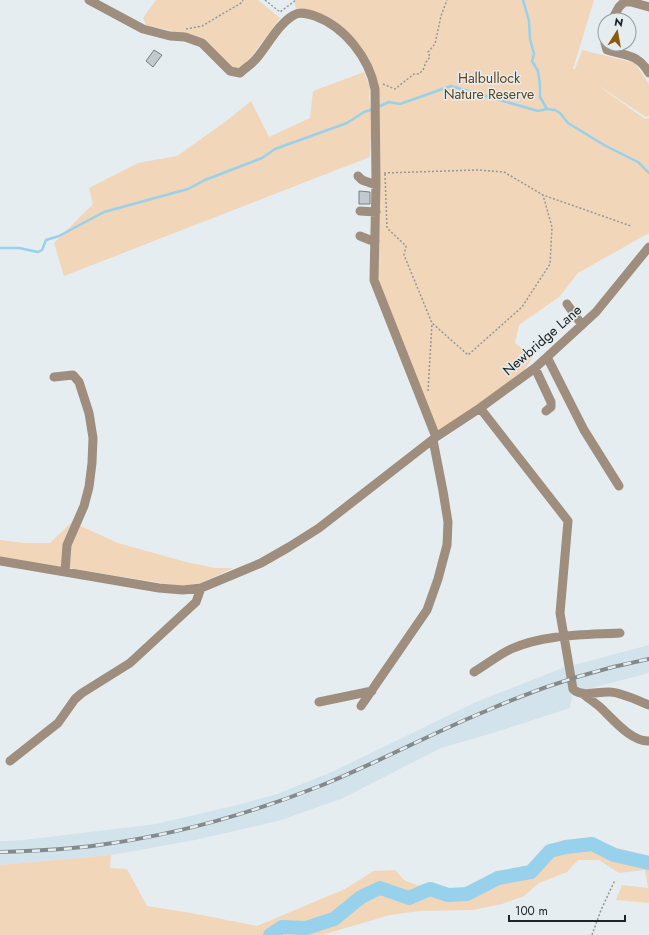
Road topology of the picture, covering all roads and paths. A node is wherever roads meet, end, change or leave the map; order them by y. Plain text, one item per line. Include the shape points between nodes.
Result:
1 (89, 0) edge
2 (243, 0) edge
3 (265, 0) edge
4 (296, 0) edge
5 (447, 0) edge
6 (649, 7) edge
7 (616, 12) edge
8 (170, 36) junction
9 (614, 52) edge
10 (649, 73) edge
11 (380, 83) dead end
12 (381, 173) junction
13 (358, 176) dead end
14 (376, 185) junction
15 (543, 195) junction
16 (360, 211) dead end
17 (376, 212) junction
18 (631, 226) dead end
19 (360, 236) dead end
20 (375, 240) junction
21 (649, 246) edge
22 (567, 304) dead end
23 (432, 323) junction
24 (582, 325) junction
25 (547, 357) junction
26 (535, 368) junction
27 (54, 377) dead end
28 (427, 397) dead end
29 (480, 408) junction
30 (546, 411) dead end
31 (434, 438) junction
32 (619, 486) dead end
33 (0, 562) edge
34 (65, 572) junction
35 (201, 588) junction
36 (620, 633) dead end
37 (564, 636) junction
38 (474, 672) dead end
39 (372, 691) junction
40 (582, 693) junction
41 (320, 702) dead end
42 (649, 705) edge
43 (361, 706) dead end
44 (649, 741) edge
45 (10, 761) dead end
46 (615, 880) dead end
47 (592, 935) edge

1 - 8 street via 143,29
2 - 8 path via 202,26 180,30
3 - 4 path via 280,12
5 - 11 path via 435,44 428,52 430,57 423,70 395,89
6 - 7 street via 624,2
8 - 12 street via 185,37 202,43 230,71 240,73 255,60 287,19 297,13 308,13 320,18 344,33 364,59 374,82
9 - 10 street via 636,58
12 - 14 street
12 - 15 path via 477,170 504,172
12 - 23 path via 387,228 406,246 404,255
13 - 14 street
14 - 17 street
15 - 18 path
15 - 23 path via 552,228 550,264 522,307 468,355
16 - 17 street
17 - 20 street
19 - 20 street
20 - 31 street via 374,280
21 - 24 street, Newbridge Lane via 596,312
22 - 24 street
23 - 28 path
24 - 25 street, Newbridge Lane
25 - 26 street, Newbridge Lane
25 - 32 street via 584,430
26 - 29 street, Newbridge Lane
26 - 30 street via 552,402
27 - 34 street via 73,375 79,382 89,413 93,438 89,487 67,546
29 - 31 street, Newbridge Lane
29 - 37 street via 568,521 560,613
31 - 35 street, Newbridge Lane via 351,504 289,548 261,563
31 - 39 street via 448,522 447,545 427,610
33 - 34 street, Newbridge Lane
34 - 35 street, Newbridge Lane via 159,588
35 - 45 street via 196,602 130,663 75,699 58,723
36 - 37 street
37 - 38 street via 511,649
37 - 40 street via 573,689
39 - 41 street
39 - 43 street
40 - 42 street via 611,692
40 - 44 street via 626,731
46 - 47 path

